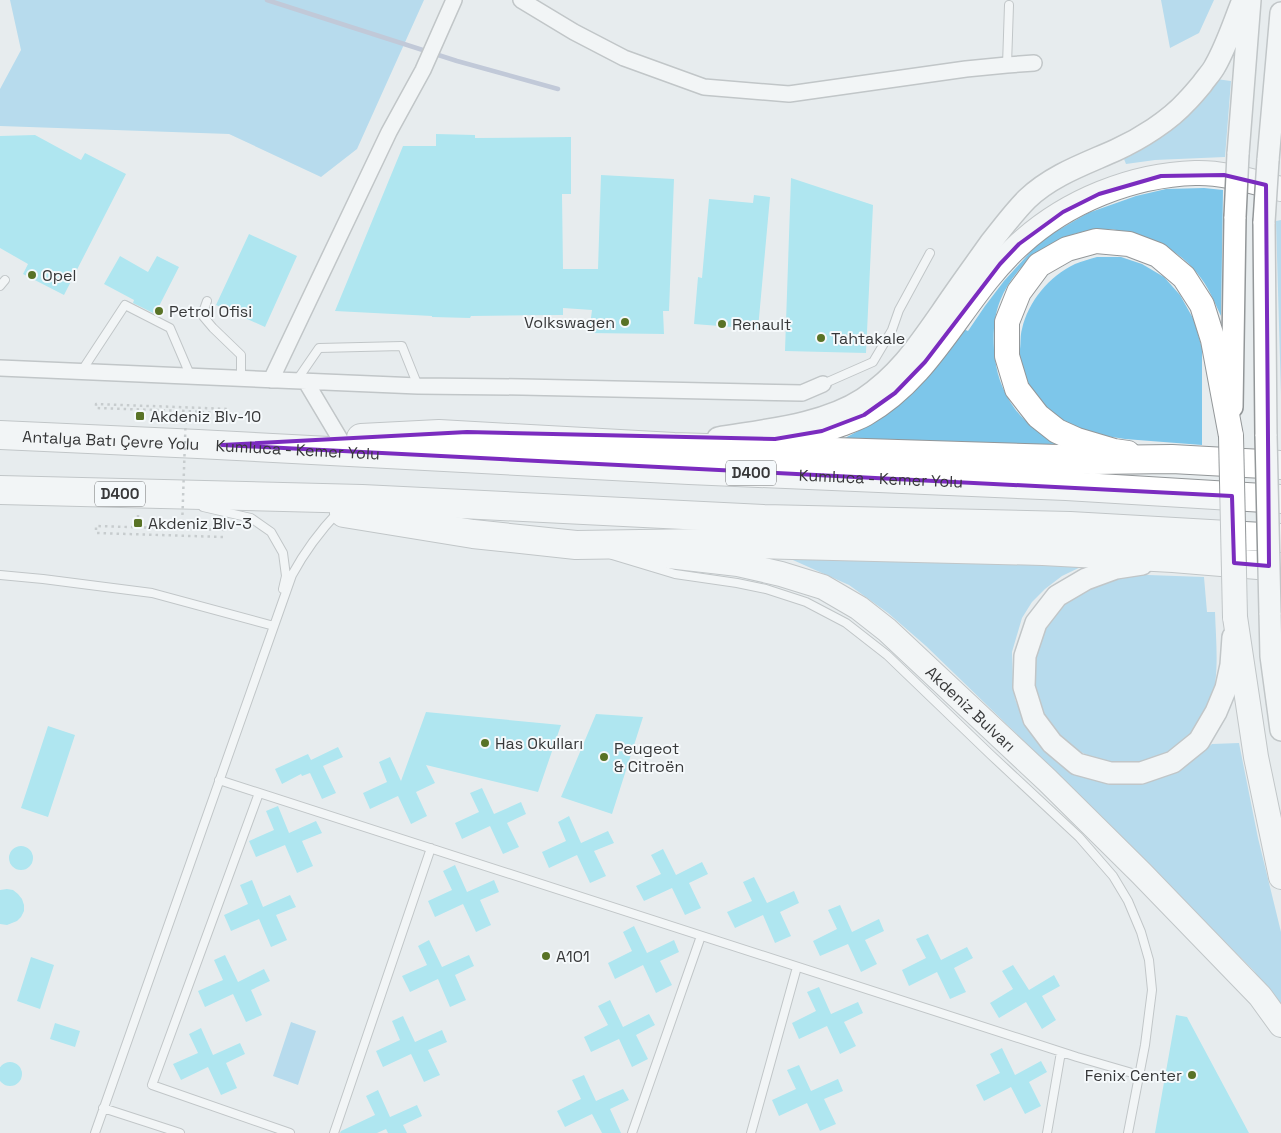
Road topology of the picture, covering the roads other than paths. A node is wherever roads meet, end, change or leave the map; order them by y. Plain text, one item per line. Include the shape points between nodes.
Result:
1 (454, 0) edge
2 (521, 0) edge
3 (1243, 0) edge
4 (1250, 0) edge
5 (1009, 5) dead end
6 (1281, 13) edge
7 (1034, 63) dead end
8 (1006, 64) junction
9 (1281, 189) edge
10 (930, 253) dead end
11 (207, 301) dead end
12 (0, 368) edge
13 (81, 372) junction
14 (191, 377) junction
15 (241, 378) junction
16 (271, 380) junction
17 (301, 382) junction
18 (823, 384) joint
19 (418, 386) junction
20 (439, 434) junction
21 (0, 435) edge
22 (1231, 436) junction
23 (718, 438) junction
24 (340, 439) junction
25 (222, 445) junction
26 (1172, 459) junction
27 (1281, 465) edge
28 (0, 490) edge
29 (144, 494) junction
30 (1281, 499) edge
31 (187, 504) dead end
32 (196, 505) dead end
33 (348, 506) junction
34 (1281, 538) edge
35 (576, 545) junction
36 (1173, 558) junction
37 (1281, 567) edge
38 (0, 575) edge
39 (280, 608) junction
40 (1270, 613) junction
41 (1235, 617) junction
42 (274, 626) junction
43 (1281, 656) edge
44 (1281, 730) edge
45 (219, 780) junction
46 (259, 793) junction
47 (431, 848) junction
48 (1281, 877) edge
49 (701, 936) junction
50 (797, 967) junction
51 (1281, 1025) edge
52 (1061, 1052) junction
53 (1139, 1075) junction
54 (103, 1108) junction
55 (95, 1133) edge
56 (180, 1133) edge
57 (290, 1133) edge
58 (334, 1133) edge
59 (632, 1133) edge
60 (751, 1133) edge
61 (1047, 1133) edge
62 (1128, 1133) edge

1 - 16 street
2 - 8 street via 624,58 704,87 790,94
3 - 23 street via 1214,68 1187,102 1156,128 1073,168 1026,200 969,272 911,355 882,385 862,400 810,422
4 - 22 street, bridge via 1235,217
5 - 8 lane
6 - 40 street, bridge via 1264,222
7 - 8 street
9 - 23 main road via 1224,175 1196,173 1154,178 1092,197 1048,221 1019,244 963,310 925,362 895,393 864,414 800,437
10 - 18 lane via 873,362
11 - 15 lane via 202,314 242,356
12 - 13 street
13 - 14 street
13 - 14 lane via 125,305 170,328
14 - 15 street
15 - 16 street
16 - 17 street
17 - 19 street
17 - 19 lane via 319,348 402,346
17 - 24 street
18 - 19 street via 802,393
20 - 23 main road via 546,432
20 - 24 highway, Kumluca - Kemer Yolu / D400
20 - 26 highway, Kumluca - Kemer Yolu / D400 via 674,447 1092,460
21 - 25 highway, Antalya Batı Çevre Yolu / D400
22 - 26 main road via 1213,340 1202,306 1184,276 1158,255 1129,244 1096,241 1067,249 1039,265 1018,292 1007,322 1007,356 1017,389 1038,416 1057,431 1076,440 1114,451
22 - 41 main road, bridge
24 - 25 highway, Kumluca - Kemer Yolu / D400
25 - 30 highway, Kumluca - Kemer Yolu / D400 via 689,470 1057,485
26 - 27 highway, Kumluca - Kemer Yolu / D400
28 - 29 highway, D400
29 - 31 lane
29 - 33 highway, D400 via 241,497
32 - 39 lane via 251,518 271,532 283,553 286,576
33 - 34 highway, D400 via 1070,526
33 - 35 highway, D400 via 473,534
33 - 39 lane via 303,554
35 - 36 highway, D400 via 706,543 1042,551
35 - 51 main road, Akdeniz Bulvarı via 738,564 823,587 859,608 887,630 1047,780 1260,996
35 - 53 lane via 675,574 766,589 806,602 846,623 887,655 1080,837 1113,876 1128,901 1149,960 1152,990
36 - 37 highway, D400
36 - 41 street via 1116,568 1086,579 1057,596 1036,622 1025,656 1024,687 1034,718 1052,743 1077,764 1110,773 1142,773 1173,762 1199,741 1216,712 1231,665
38 - 42 lane via 152,593
39 - 42 lane
40 - 43 street
40 - 44 street via 1271,656
41 - 48 main road via 1256,757
42 - 45 lane
45 - 46 lane
45 - 54 lane
46 - 47 lane
46 - 57 lane via 152,1085
47 - 49 lane
47 - 58 lane
49 - 50 lane
49 - 59 lane
50 - 52 lane
50 - 60 lane
52 - 53 lane
52 - 61 lane
53 - 62 lane
54 - 55 lane
54 - 56 lane

